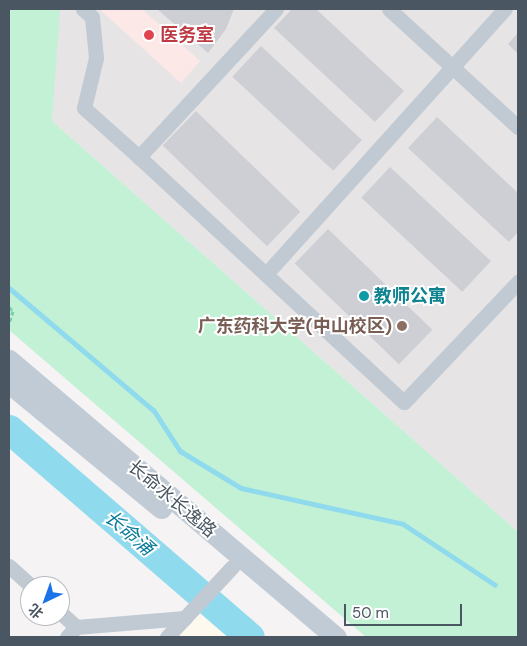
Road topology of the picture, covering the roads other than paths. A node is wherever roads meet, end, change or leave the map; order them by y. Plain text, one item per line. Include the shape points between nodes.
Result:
1 (83, 9) edge
2 (276, 9) edge
3 (389, 9) edge
4 (505, 9) edge
5 (452, 67) junction
6 (518, 126) edge
7 (139, 157) junction
8 (266, 274) junction
9 (518, 282) edge
10 (9, 360) edge
11 (9, 383) edge
12 (9, 566) edge
13 (232, 567) junction
14 (20, 576) edge
15 (190, 613) junction
16 (72, 632) edge
17 (167, 637) edge
18 (314, 637) edge
19 (336, 637) edge

1 - 7 street via 92,18 96,58 84,108
2 - 7 street
3 - 5 street
4 - 5 street
5 - 6 street
5 - 8 street
7 - 8 street
8 - 9 street via 404,402
10 - 19 street, 长命水长逸路
11 - 13 street
12 - 14 street
13 - 15 street
13 - 18 street
15 - 16 street
15 - 17 street

